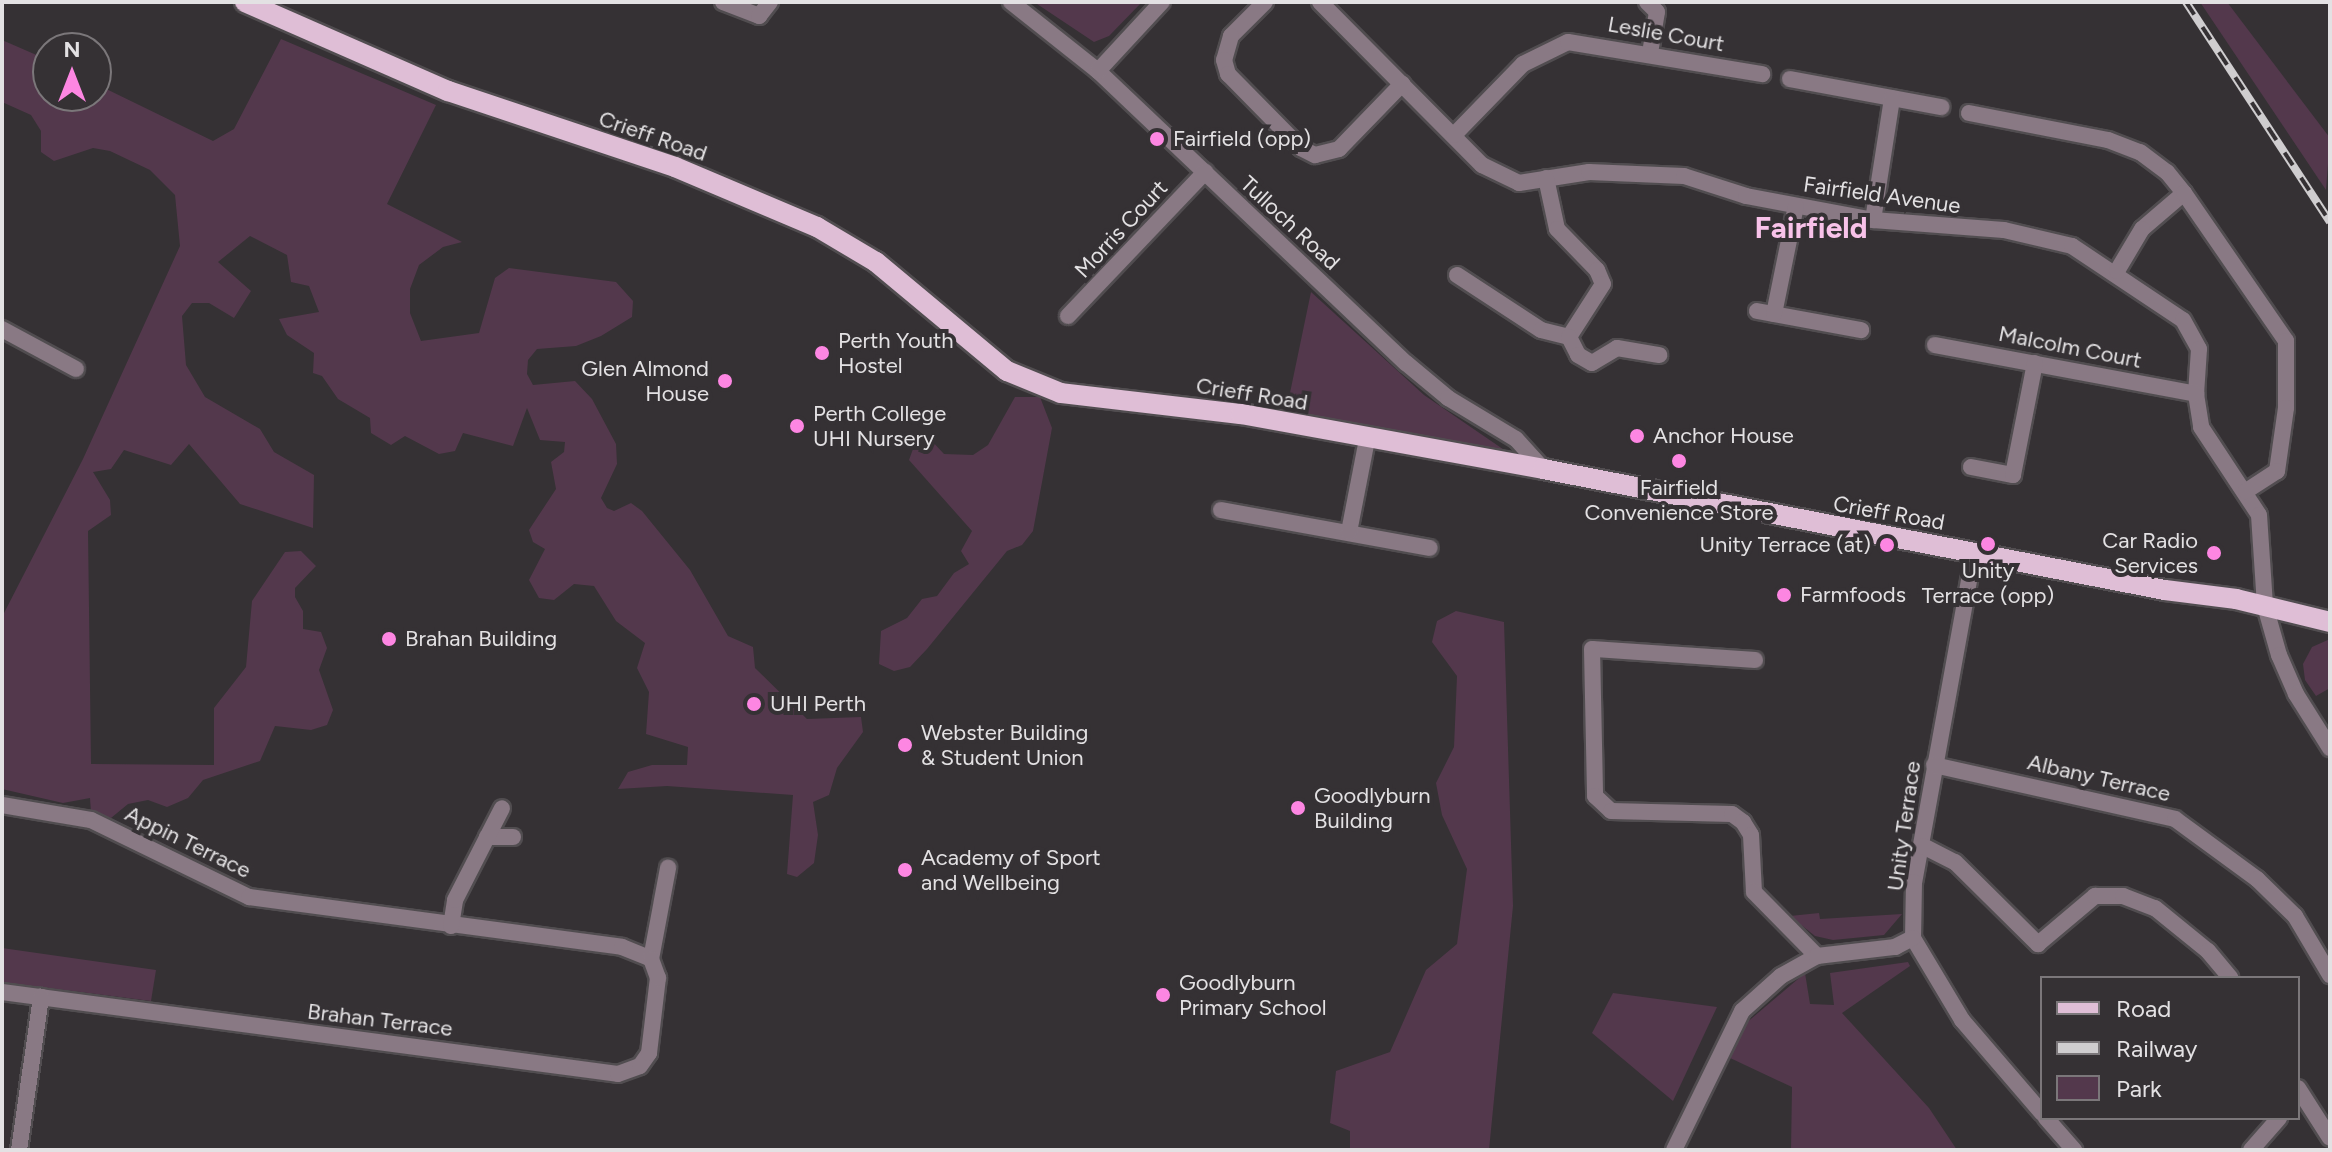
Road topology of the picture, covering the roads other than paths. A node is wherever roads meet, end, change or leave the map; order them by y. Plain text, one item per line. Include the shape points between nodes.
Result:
1 (245, 2) edge
2 (723, 2) edge
3 (770, 2) edge
4 (1011, 2) edge
5 (1162, 2) edge
6 (1265, 2) edge
7 (1647, 2) edge
8 (1331, 6) edge
9 (1650, 53) junction
10 (1098, 71) junction
11 (1762, 74) dead end
12 (1790, 79) dead end
13 (1402, 84) junction
14 (1892, 98) junction
15 (1941, 107) dead end
16 (1969, 113) dead end
17 (1454, 135) junction
18 (1205, 172) junction
19 (1546, 178) junction
20 (2184, 193) junction
21 (1796, 206) junction
22 (1873, 220) junction
23 (2117, 271) junction
24 (1457, 275) dead end
25 (1068, 316) dead end
26 (2, 329) edge
27 (1861, 330) dead end
28 (1569, 337) junction
29 (1935, 345) dead end
30 (1659, 355) dead end
31 (2035, 363) junction
32 (76, 369) dead end
33 (2196, 394) junction
34 (1367, 439) junction
35 (1971, 467) dead end
36 (1543, 469) junction
37 (2246, 491) junction
38 (1221, 510) dead end
39 (1349, 532) junction
40 (1430, 548) dead end
41 (1974, 553) junction
42 (2265, 606) junction
43 (2330, 622) edge
44 (1755, 660) dead end
45 (2330, 748) edge
46 (1934, 765) junction
47 (2, 805) edge
48 (502, 808) dead end
49 (487, 837) junction
50 (513, 837) dead end
51 (1923, 846) junction
52 (668, 868) dead end
53 (451, 926) junction
54 (1913, 938) junction
55 (1817, 956) junction
56 (651, 959) junction
57 (2330, 975) edge
58 (2229, 976) edge
59 (2, 992) edge
60 (41, 997) junction
61 (2300, 1093) edge
62 (2040, 1110) edge
63 (2049, 1120) edge
64 (2277, 1120) edge
65 (2330, 1138) edge
66 (19, 1150) edge
67 (1674, 1150) edge
68 (2074, 1150) edge
69 (2251, 1150) edge

1 - 34 main road, Crieff Road via 448,91 675,167 817,227 876,262 972,347 1038,386 1097,401 1204,409
2 - 3 street via 759,16
4 - 10 street, Tulloch Road
5 - 10 street
6 - 13 street via 1231,36 1224,60 1228,74 1301,148 1315,155 1339,149
7 - 9 street via 1657,12
8 - 13 street, Fairfield Avenue
9 - 11 street, Leslie Court
9 - 17 street, Leslie Court via 1584,42 1551,47 1523,64
10 - 18 street, Tulloch Road
12 - 14 street
13 - 17 street, Fairfield Avenue
14 - 15 street
14 - 22 street
16 - 20 street via 2124,145 2156,162
17 - 19 street, Fairfield Avenue via 1482,165 1506,177 1519,183
18 - 25 street, Morris Court
18 - 36 street, Tulloch Road via 1406,363 1448,398 1516,439
19 - 21 street, Fairfield Avenue via 1589,172 1684,176
19 - 28 street via 1557,229 1597,270 1603,284
20 - 23 street via 2142,229
20 - 37 street via 2286,341 2286,408 2277,471
21 - 22 street, Fairfield Avenue
21 - 27 street via 1765,313
22 - 23 street, Fairfield Avenue via 2004,230 2072,246
23 - 33 street, Fairfield Avenue via 2183,320 2199,349
24 - 28 street via 1541,330
26 - 32 street
28 - 30 street via 1578,355 1592,363 1617,348
29 - 31 street, Malcolm Court
31 - 33 street, Malcolm Court
31 - 35 street via 2013,475
33 - 37 street, Fairfield Avenue via 2201,427
34 - 36 main road, Crieff Road
34 - 39 street
36 - 41 main road, Crieff Road
37 - 42 street, Fairfield Avenue via 2259,515
38 - 39 street
39 - 40 street
41 - 42 main road, Crieff Road
41 - 46 street, Unity Terrace
42 - 43 main road, Crieff Road
42 - 45 street, Fairfield Avenue via 2296,694
44 - 55 street via 1592,649 1595,796 1611,811 1732,814 1751,835 1754,892
46 - 51 street, Unity Terrace
46 - 57 street, Albany Terrace via 2175,819 2257,879 2295,916
47 - 53 street, Appin Terrace via 91,820 249,897
48 - 49 street
49 - 50 street
49 - 53 street via 455,900
51 - 54 street, Unity Terrace via 1914,882
51 - 58 street via 1955,862 2038,944 2095,896 2123,896 2155,908 2208,951
52 - 56 street
53 - 56 street, Appin Terrace via 622,947
54 - 55 street via 1895,947
54 - 62 street via 1962,1020
55 - 67 street via 1781,976 1742,1011
56 - 60 street, Brahan Terrace via 658,978 649,1053 640,1066 618,1074
59 - 60 street, Brahan Terrace
60 - 66 street
61 - 65 street
63 - 68 street
64 - 69 street

